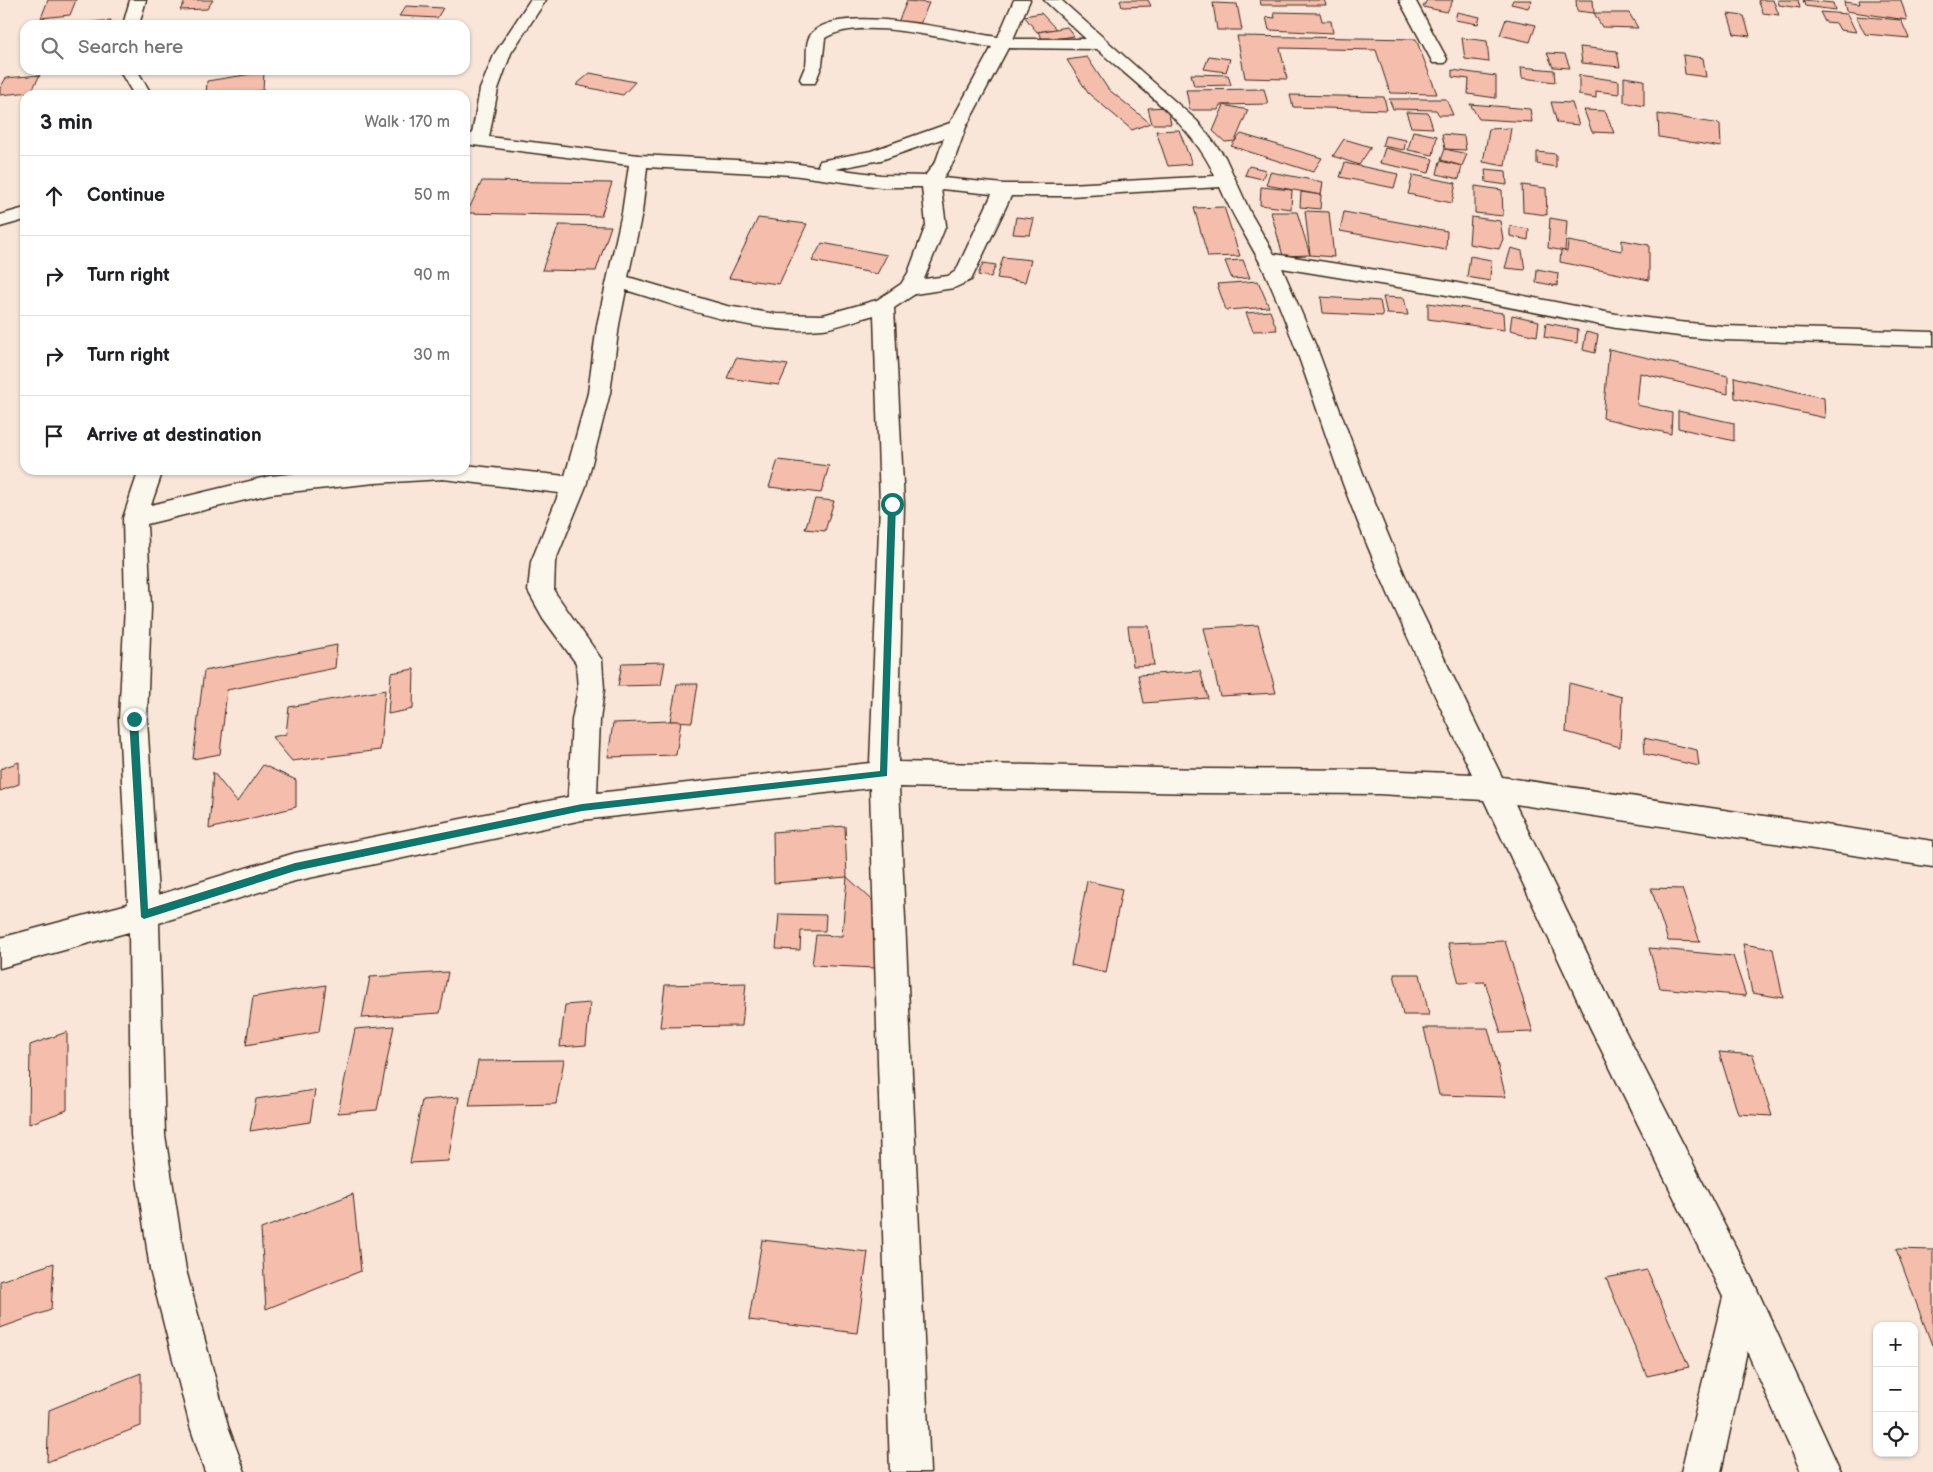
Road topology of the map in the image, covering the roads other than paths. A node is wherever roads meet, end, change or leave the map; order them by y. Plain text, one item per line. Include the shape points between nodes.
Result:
1 (138, 0) edge
2 (538, 0) edge
3 (1022, 0) edge
4 (1052, 0) edge
5 (1407, 0) edge
6 (132, 20) edge
7 (1003, 43) junction
8 (1099, 44) junction
9 (1439, 59) dead end
10 (129, 75) edge
11 (809, 79) dead end
12 (140, 90) edge
13 (957, 127) junction
14 (472, 139) edge
15 (639, 160) junction
16 (792, 169) junction
17 (1225, 181) junction
18 (931, 182) junction
19 (1004, 190) junction
20 (20, 215) edge
21 (0, 221) edge
22 (1268, 260) junction
23 (616, 280) junction
24 (909, 288) junction
25 (884, 305) junction
26 (1933, 339) edge
27 (149, 475) edge
28 (365, 475) edge
29 (470, 475) edge
30 (574, 486) junction
31 (135, 518) junction
32 (884, 774) junction
33 (1491, 788) junction
34 (582, 807) junction
35 (1933, 854) edge
36 (144, 914) junction
37 (0, 953) edge
38 (1741, 1296) junction
39 (224, 1472) edge
40 (910, 1472) edge
41 (1701, 1472) edge
42 (1821, 1472) edge

1 - 6 street
2 - 14 street via 503,53
3 - 7 street
4 - 8 street
5 - 9 street
7 - 8 street
7 - 11 street via 884,24 841,26 819,35
7 - 13 street
8 - 17 street via 1198,132 1216,157
10 - 12 street
13 - 16 street via 875,156
13 - 18 street via 945,161
14 - 15 street
15 - 16 street
15 - 23 street via 632,213
16 - 18 street via 881,181
17 - 19 street via 1070,190
17 - 22 street
18 - 19 street
18 - 24 street via 936,224
19 - 24 street via 964,275 954,282
20 - 21 street
22 - 26 street via 1448,288 1616,321 1679,329
22 - 33 street via 1307,351 1397,588
23 - 25 street via 725,313 776,321 822,322
23 - 30 street via 599,394
24 - 25 street
25 - 32 street via 892,504
27 - 31 street
28 - 31 street via 270,485
29 - 30 street
30 - 34 street via 543,562 541,591 589,660 591,688 586,720
31 - 36 street via 138,607 134,719
32 - 33 street via 1378,782
32 - 34 street
32 - 40 street
33 - 35 street
33 - 38 street
34 - 36 street via 295,867
36 - 37 street
36 - 39 street via 148,1136 168,1270
38 - 41 street
38 - 42 street

